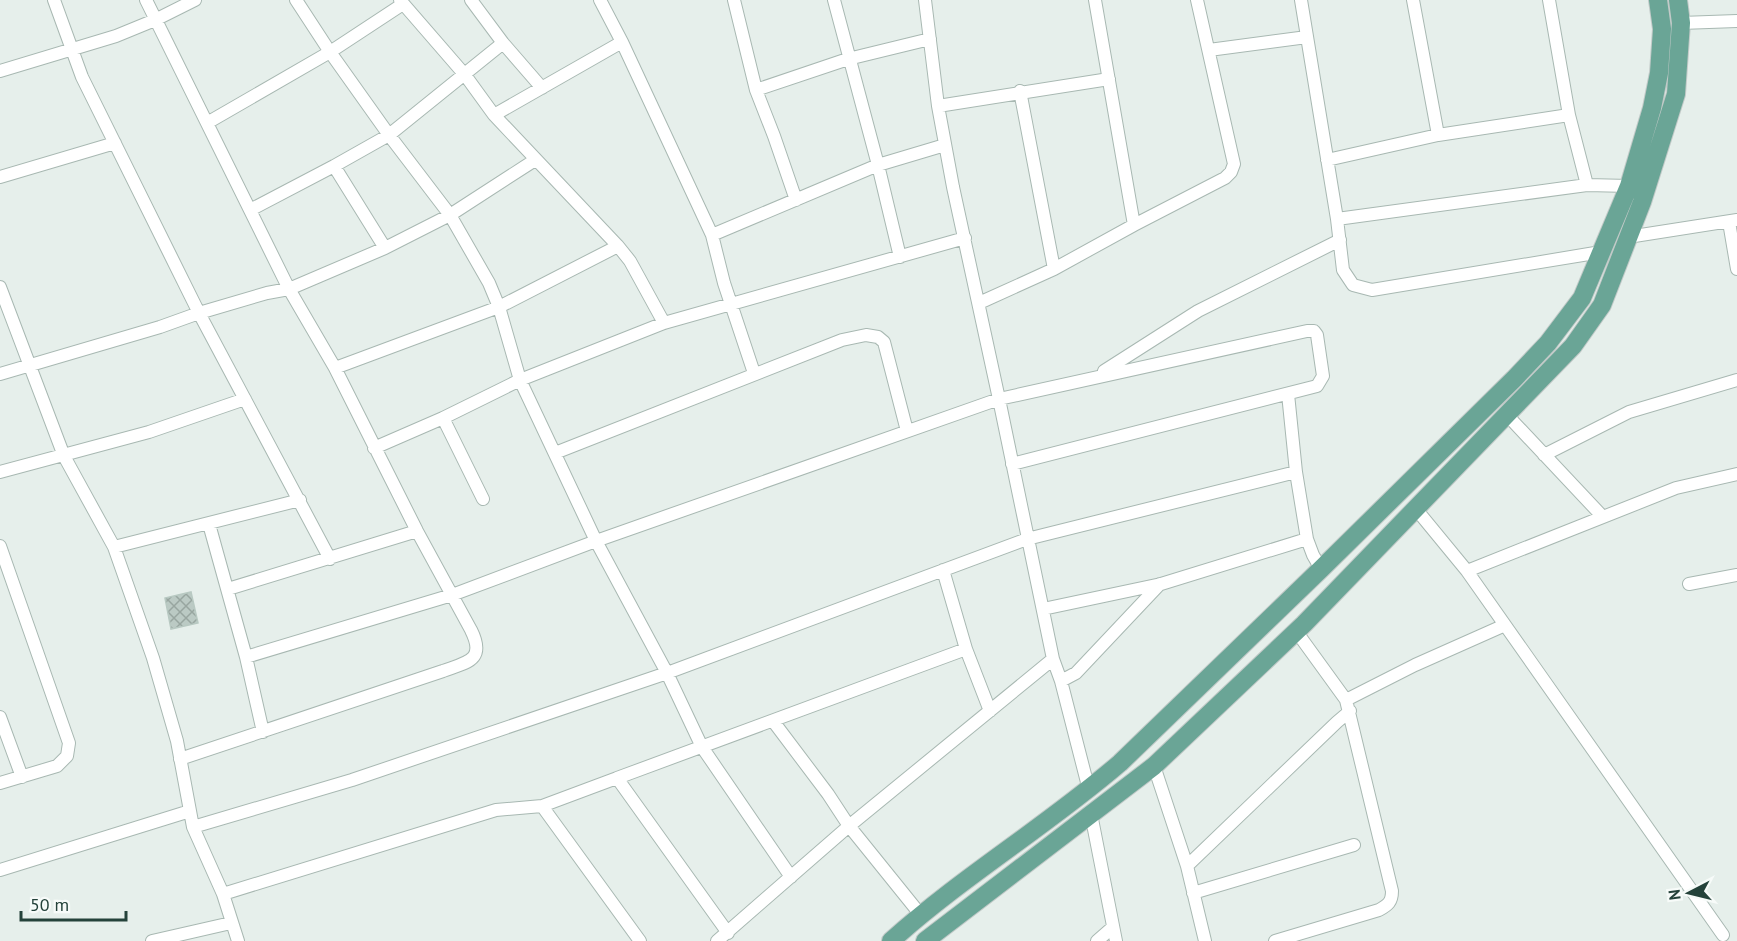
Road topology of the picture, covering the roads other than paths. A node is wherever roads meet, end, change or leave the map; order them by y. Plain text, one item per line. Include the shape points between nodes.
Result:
1 (54, 0) edge
2 (146, 0) edge
3 (195, 0) edge
4 (296, 0) edge
5 (471, 0) edge
6 (600, 0) edge
7 (734, 0) edge
8 (834, 0) edge
9 (925, 0) edge
10 (1095, 0) edge
11 (1197, 0) edge
12 (1301, 0) edge
13 (1413, 0) edge
14 (1549, 0) edge
15 (1658, 0) edge
16 (1678, 0) edge
17 (401, 2) edge
18 (155, 20) junction
19 (1737, 21) edge
20 (1681, 23) junction
21 (1307, 37) junction
22 (930, 39) junction
23 (622, 42) junction
24 (503, 44) junction
25 (70, 50) junction
26 (1209, 50) junction
27 (330, 52) junction
28 (848, 59) junction
29 (0, 71) edge
30 (465, 75) junction
31 (1109, 79) junction
32 (542, 88) junction
33 (756, 90) junction
34 (1020, 92) junction
35 (938, 106) junction
36 (494, 115) junction
37 (1569, 115) junction
38 (207, 123) junction
39 (388, 135) junction
40 (1438, 135) junction
41 (115, 143) junction
42 (945, 145) junction
43 (535, 160) junction
44 (1327, 160) junction
45 (878, 165) junction
46 (334, 166) junction
47 (0, 177) edge
48 (1587, 185) junction
49 (1629, 186) junction
50 (796, 200) junction
51 (250, 210) junction
52 (450, 215) junction
53 (1337, 219) junction
54 (1733, 221) edge
55 (1134, 225) junction
56 (712, 235) junction
57 (1628, 237) junction
58 (965, 238) junction
59 (1340, 240) junction
60 (618, 246) junction
61 (385, 248) junction
62 (1601, 252) junction
63 (900, 258) junction
64 (1054, 269) junction
65 (1737, 269) edge
66 (0, 287) edge
67 (290, 289) junction
68 (732, 303) junction
69 (979, 303) junction
70 (499, 307) junction
71 (199, 313) junction
72 (664, 323) junction
73 (30, 367) junction
74 (335, 368) junction
75 (754, 373) junction
76 (0, 374) edge
77 (1095, 377) junction
78 (520, 380) junction
79 (1737, 380) edge
80 (1288, 394) junction
81 (245, 399) junction
82 (999, 399) junction
83 (1507, 415) junction
84 (443, 418) junction
85 (907, 431) junction
86 (374, 448) junction
87 (555, 453) junction
88 (1544, 455) junction
89 (64, 456) junction
90 (1012, 464) junction
91 (0, 472) edge
92 (1296, 472) junction
93 (1737, 474) edge
94 (483, 499) dead end
95 (300, 500) junction
96 (1416, 509) junction
97 (1602, 516) junction
98 (209, 524) junction
99 (417, 531) junction
100 (1027, 539) junction
101 (1306, 539) junction
102 (596, 541) junction
103 (114, 547) junction
104 (0, 548) edge
105 (330, 559) junction
106 (1321, 569) junction
107 (944, 570) junction
108 (1467, 571) junction
109 (1737, 575) edge
110 (1161, 584) junction
111 (1689, 584) dead end
112 (228, 589) junction
113 (452, 595) junction
114 (1043, 609) junction
115 (1505, 625) junction
116 (1296, 631) junction
117 (966, 649) junction
118 (246, 657) junction
119 (1053, 659) junction
120 (667, 673) junction
121 (1061, 681) junction
122 (1348, 706) junction
123 (990, 711) junction
124 (0, 717) edge
125 (772, 721) junction
126 (263, 732) junction
127 (702, 747) junction
128 (180, 759) junction
129 (1154, 766) junction
130 (22, 777) junction
131 (617, 778) junction
132 (0, 783) edge
133 (1089, 790) junction
134 (542, 807) junction
135 (190, 811) junction
136 (1091, 814) junction
137 (849, 826) junction
138 (193, 827) junction
139 (1354, 845) dead end
140 (1187, 866) junction
141 (0, 870) edge
142 (791, 877) junction
143 (1193, 893) junction
144 (223, 894) junction
145 (920, 914) junction
146 (231, 923) junction
147 (1113, 927) junction
148 (1723, 934) dead end
149 (723, 937) edge
150 (152, 941) edge
151 (238, 941) edge
152 (640, 941) edge
153 (891, 941) edge
154 (925, 941) edge
155 (1097, 941) edge
156 (1116, 941) edge
157 (1205, 941) edge
158 (1275, 941) edge

1 - 25 street
2 - 18 street
3 - 18 street
4 - 27 street
5 - 24 street
6 - 23 street
7 - 33 street
8 - 28 street
9 - 22 street
10 - 31 street
11 - 26 street
12 - 21 street
13 - 40 street
14 - 37 street
15 - 49 main road via 1662,29 1659,73 1653,108
16 - 20 main road
17 - 27 street
17 - 30 street
18 - 25 street
18 - 38 street
19 - 20 street
20 - 57 main road via 1676,94
21 - 26 street
21 - 44 street
22 - 28 street
22 - 35 street
23 - 32 street
23 - 56 street
24 - 30 street
24 - 32 street
25 - 29 street
25 - 41 street
26 - 55 street via 1232,151 1231,172
27 - 38 street
27 - 39 street
28 - 33 street
28 - 45 street
30 - 36 street
30 - 39 street
31 - 34 street
31 - 55 street
32 - 36 street
33 - 50 street
34 - 35 street
34 - 64 street
35 - 42 street
36 - 43 street
37 - 40 street
37 - 48 street
38 - 51 street
39 - 46 street
39 - 52 street
40 - 44 street
41 - 47 street
41 - 71 street
42 - 45 street
42 - 58 street
43 - 52 street
43 - 60 street
44 - 53 street
45 - 50 street
45 - 63 street
46 - 51 street
46 - 61 street
48 - 49 street
48 - 53 street
49 - 62 main road
50 - 56 street
51 - 67 street
52 - 61 street
52 - 70 street
53 - 59 street
54 - 57 street
54 - 65 street
55 - 64 street
56 - 68 street
57 - 83 main road via 1602,305 1589,325
58 - 63 street
58 - 69 street
59 - 62 street via 1343,270 1353,285 1372,290
59 - 77 street via 1198,311
60 - 70 street
60 - 72 street
61 - 67 street
62 - 106 main road via 1582,298 1548,343
63 - 68 street
64 - 69 street
66 - 73 street
67 - 71 street
67 - 74 street
68 - 72 street
68 - 75 street
69 - 82 street
70 - 74 street
70 - 78 street
71 - 73 street
71 - 81 street
72 - 78 street
73 - 76 street
73 - 89 street
74 - 86 street
75 - 85 street via 842,340 878,337 887,351
75 - 87 street
77 - 80 street via 1314,332 1319,342 1322,382
77 - 82 street
78 - 84 street
78 - 87 street
79 - 88 street via 1629,412
80 - 90 street
80 - 92 street
81 - 89 street
81 - 95 street
82 - 85 street
82 - 90 street
83 - 88 street
83 - 96 main road
84 - 86 street
84 - 94 street
85 - 102 street
86 - 99 street
87 - 102 street
88 - 97 street
89 - 91 street
89 - 103 street
90 - 100 street
92 - 100 street
92 - 101 street
93 - 97 street via 1676,488
95 - 98 street
95 - 105 street
96 - 108 street
96 - 116 main road
97 - 108 street
98 - 103 street
98 - 112 street
99 - 105 street
99 - 113 street
100 - 107 street
100 - 114 street
101 - 106 street
101 - 110 street
102 - 113 street
102 - 120 street
103 - 128 street via 153,658
104 - 130 street via 69,743 67,756 57,766
105 - 112 street
106 - 133 main road
107 - 117 street
107 - 120 street
108 - 115 street
109 - 111 street
110 - 114 street
110 - 121 street via 1076,673
112 - 118 street
113 - 118 street
113 - 126 street via 477,642 478,651 472,660
114 - 119 street
115 - 122 street via 1415,665
115 - 148 street
116 - 122 street
116 - 129 main road
117 - 123 street
117 - 125 street
118 - 126 street
119 - 121 street
119 - 123 street
120 - 127 street
120 - 138 street via 352,780
121 - 133 street
122 - 140 street
122 - 158 street via 1392,900 1379,910
123 - 137 street
124 - 130 street
125 - 127 street
125 - 137 street
126 - 128 street
127 - 131 street
127 - 142 street
128 - 135 street
129 - 136 main road
129 - 140 street
130 - 132 street
131 - 134 street
131 - 149 street
133 - 145 main road
134 - 144 street via 496,810
134 - 152 street
135 - 138 street
135 - 141 street
136 - 147 street
136 - 154 main road
137 - 142 street
137 - 145 street
138 - 144 street
139 - 143 street
140 - 143 street
142 - 149 street
143 - 157 street
144 - 146 street
145 - 153 main road
146 - 150 street
146 - 151 street
147 - 155 street
147 - 156 street

